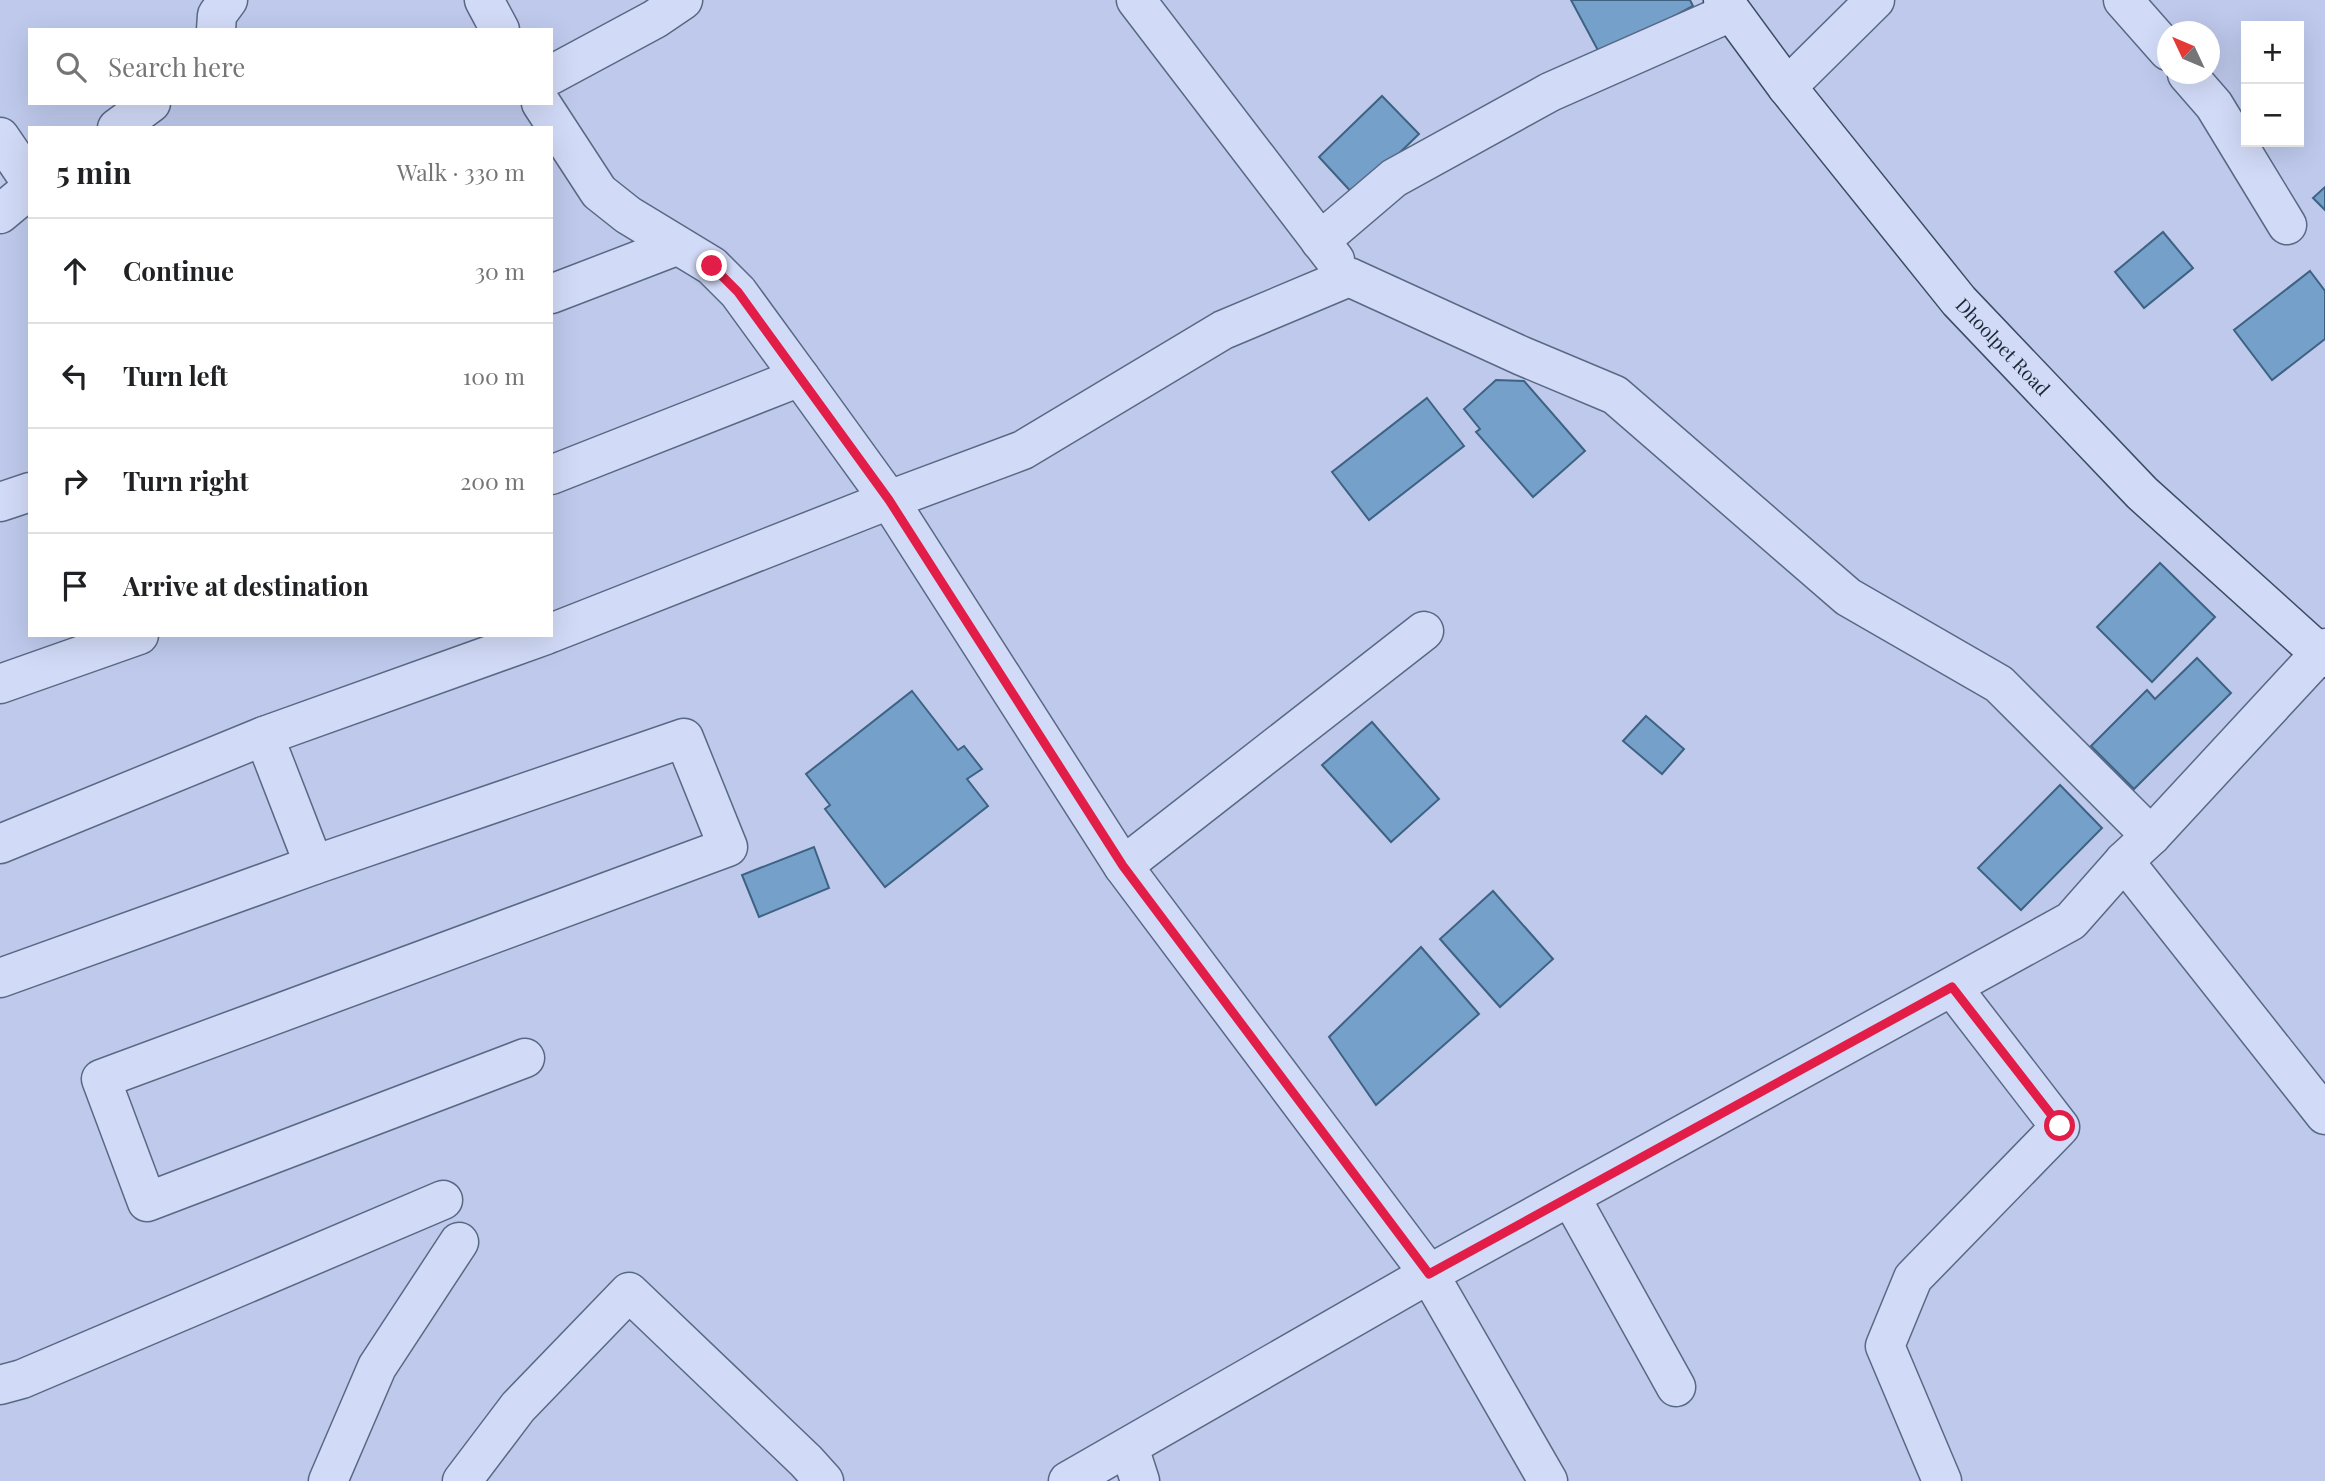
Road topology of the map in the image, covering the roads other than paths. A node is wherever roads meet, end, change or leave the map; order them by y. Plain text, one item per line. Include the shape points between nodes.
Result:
1 (228, 0) edge
2 (484, 0) edge
3 (683, 0) edge
4 (1136, 0) edge
5 (1875, 0) edge
6 (2123, 0) edge
7 (1727, 6) edge
8 (216, 28) edge
9 (499, 28) edge
10 (2157, 39) edge
11 (553, 74) edge
12 (2196, 84) edge
13 (1787, 87) junction
14 (148, 105) edge
15 (542, 105) edge
16 (120, 126) edge
17 (0, 137) edge
18 (28, 178) edge
19 (28, 192) edge
20 (0, 214) edge
21 (2287, 225) dead end
22 (1320, 241) junction
23 (676, 246) junction
24 (1349, 277) junction
25 (553, 293) edge
26 (800, 377) junction
27 (553, 474) edge
28 (28, 493) edge
29 (889, 500) junction
30 (0, 502) edge
31 (1424, 631) dead end
32 (553, 633) edge
33 (133, 637) edge
34 (540, 637) edge
35 (2324, 653) edge
36 (0, 684) edge
37 (264, 736) junction
38 (0, 844) edge
39 (2137, 848) junction
40 (314, 865) junction
41 (1123, 866) junction
42 (0, 978) edge
43 (1952, 987) junction
44 (525, 1058) dead end
45 (2325, 1115) edge
46 (1571, 1198) junction
47 (443, 1200) dead end
48 (460, 1242) dead end
49 (1429, 1274) junction
50 (0, 1385) edge
51 (1676, 1387) dead end
52 (1135, 1464) edge
53 (328, 1481) edge
54 (463, 1481) edge
55 (824, 1481) edge
56 (1068, 1481) edge
57 (1548, 1481) edge
58 (1942, 1481) edge

1 - 8 street via 217,15
2 - 9 street
3 - 11 street
4 - 22 street
5 - 13 street
6 - 10 street
7 - 13 street, Dhoolpet Road
7 - 22 street via 1550,92 1394,178
12 - 21 street via 2214,104
13 - 35 street, Dhoolpet Road via 1959,301 2142,494
14 - 16 street
15 - 23 street via 599,192
17 - 18 street
19 - 20 street
22 - 24 street
23 - 25 street
23 - 26 street via 712,266 738,292
24 - 29 street via 1223,330 1023,450
24 - 39 street via 1615,395 1848,597 1999,684
26 - 27 street
26 - 29 street
28 - 30 street
29 - 32 street
29 - 41 street
31 - 41 street
33 - 36 street
34 - 37 street
35 - 39 street
37 - 38 street
37 - 40 street
39 - 43 street via 2071,921
39 - 45 street
40 - 42 street
40 - 44 street via 684,738 728,847 101,1079 147,1202
41 - 49 street
43 - 46 street
43 - 58 street via 2060,1126 1913,1278 1885,1346
46 - 49 street
46 - 51 street
47 - 50 street
48 - 53 street via 377,1367
49 - 52 street
49 - 57 street
52 - 56 street
54 - 55 street via 518,1407 629,1292

